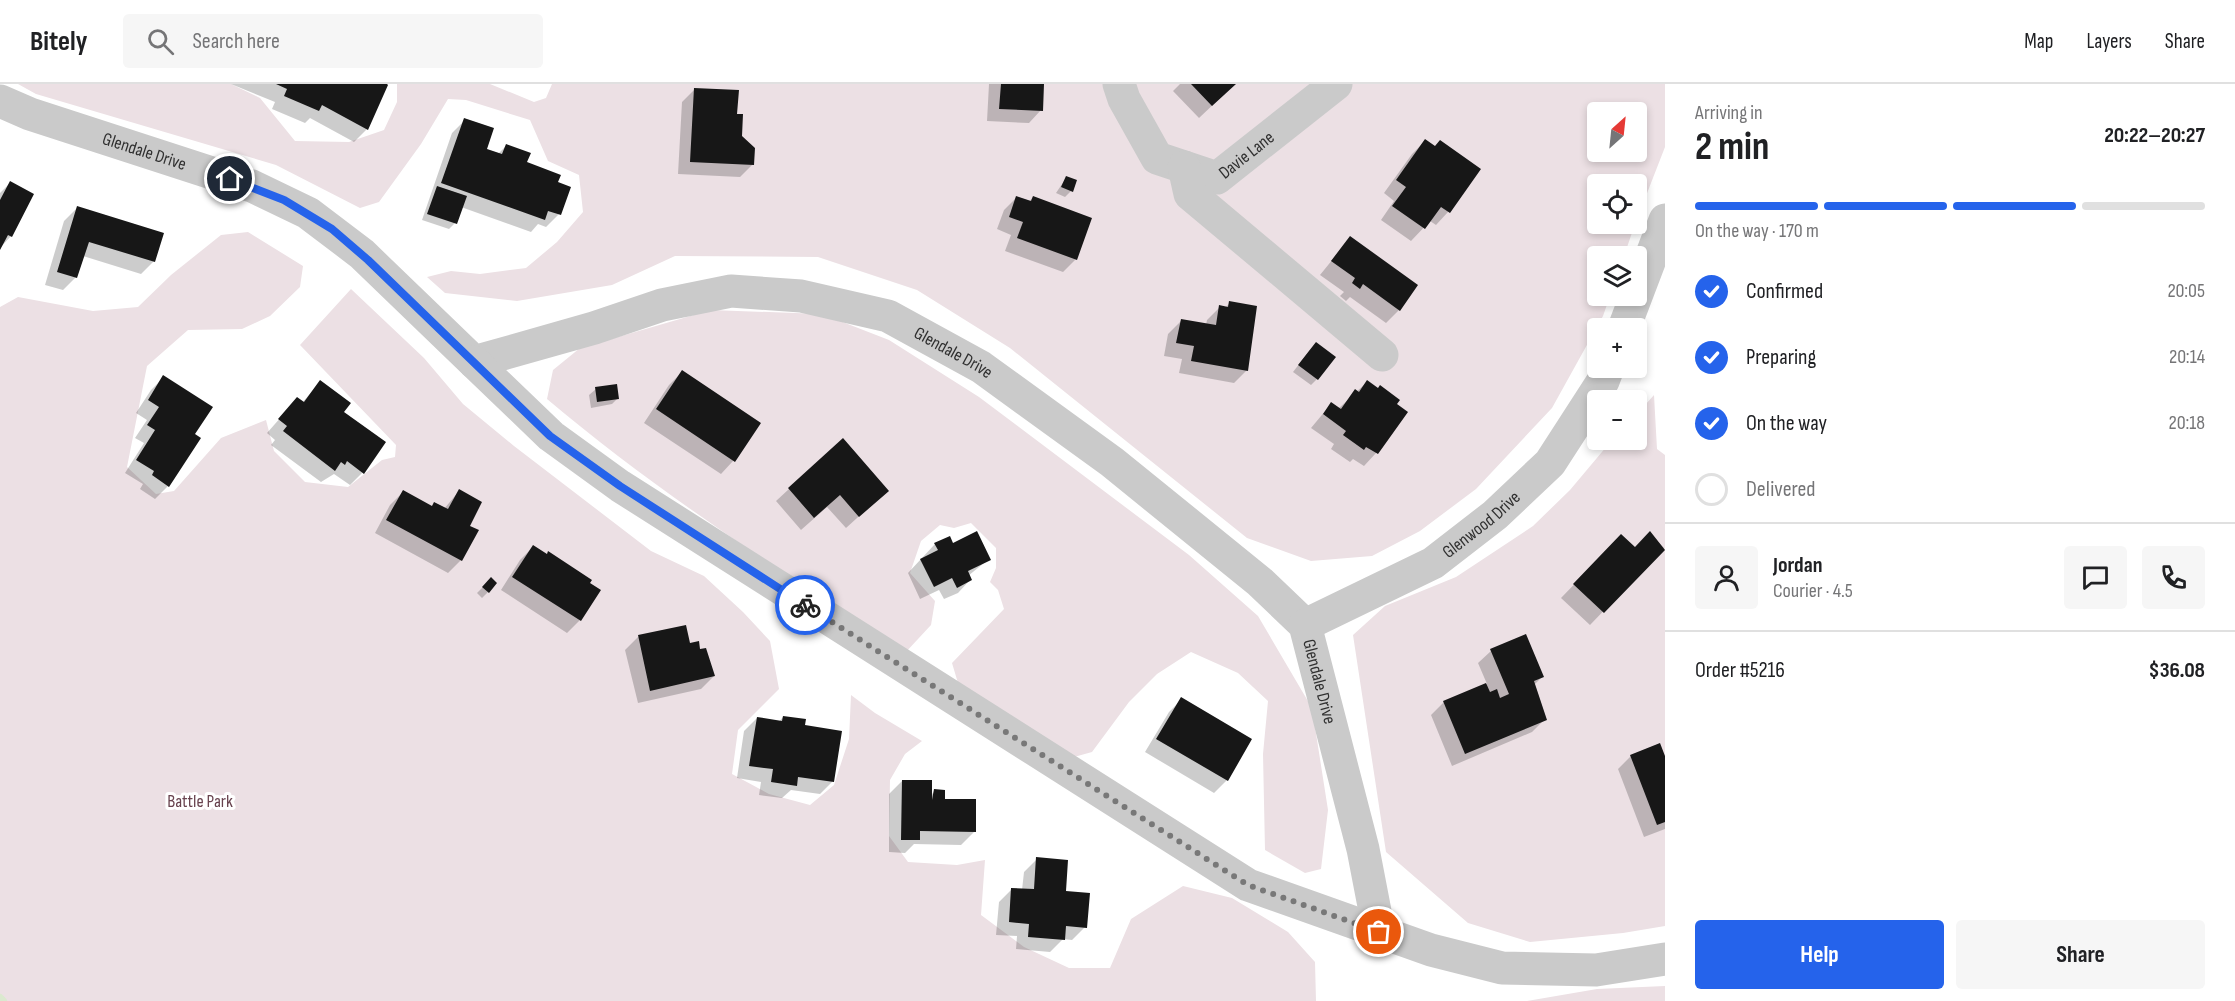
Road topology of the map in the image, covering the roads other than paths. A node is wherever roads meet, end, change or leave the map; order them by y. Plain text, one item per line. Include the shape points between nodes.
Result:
1 (1119, 84) edge
2 (1336, 84) edge
3 (0, 100) edge
4 (1184, 167) junction
5 (1665, 220) edge
6 (1628, 318) edge
7 (1382, 356) dead end
8 (474, 362) junction
9 (1604, 378) edge
10 (1305, 625) junction
11 (1379, 932) junction
12 (1665, 960) edge

1 - 4 street, Davie Lane via 1156,158
2 - 4 street, Davie Lane via 1216,178
3 - 8 street, Glendale Drive via 30,114 252,186 308,213 362,254
4 - 7 street via 1190,194
5 - 6 street
8 - 10 street, Glendale Drive via 662,305 731,291 801,296 888,316 981,367 1112,462 1260,582
8 - 11 street via 550,436 620,486 1066,771 1248,885
9 - 10 street, Glenwood Drive via 1550,463 1495,515 1432,562
10 - 11 street, Glendale Drive via 1363,849
11 - 12 street via 1502,968 1596,970

